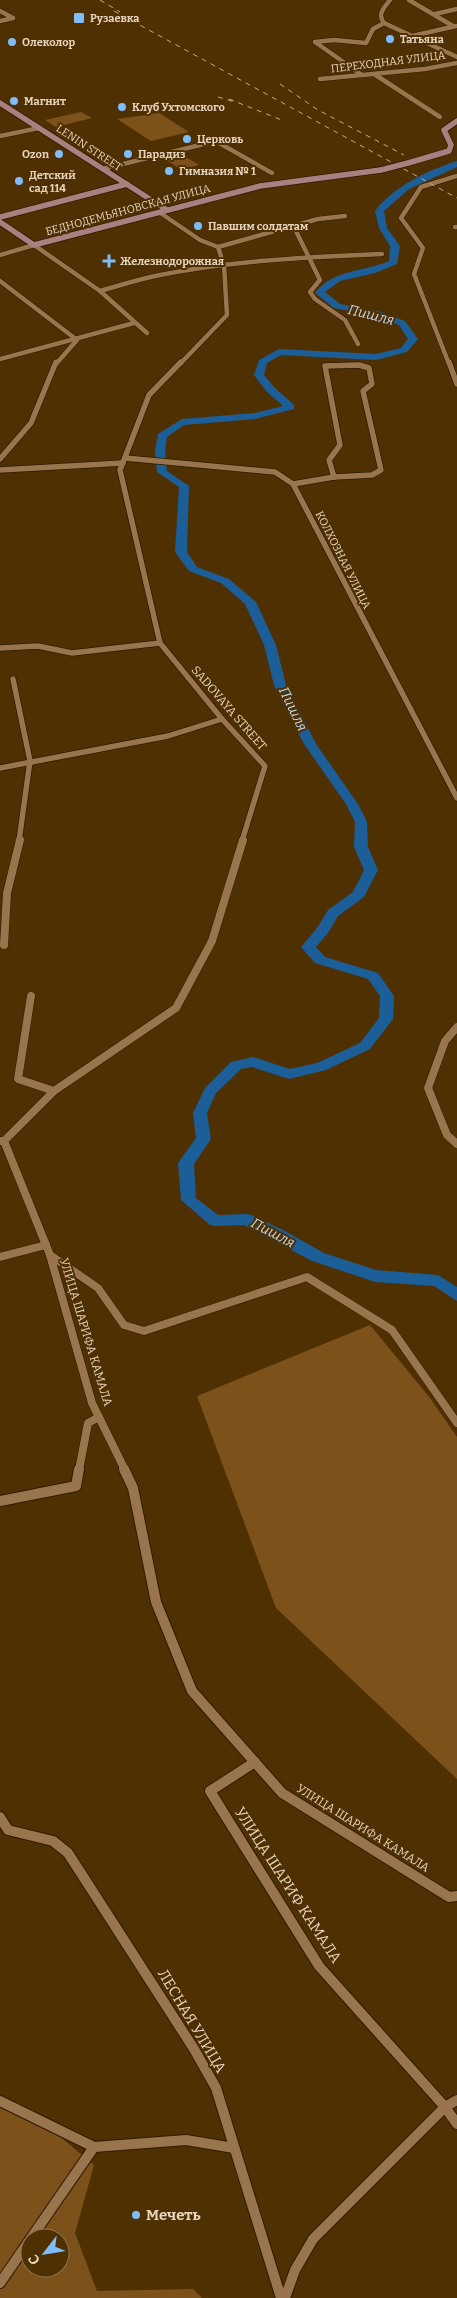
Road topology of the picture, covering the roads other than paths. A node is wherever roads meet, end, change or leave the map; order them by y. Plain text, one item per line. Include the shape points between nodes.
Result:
1 (390, 0) edge
2 (409, 0) edge
3 (457, 9) edge
4 (0, 12) edge
5 (435, 14) junction
6 (0, 21) edge
7 (384, 23) junction
8 (455, 26) edge
9 (412, 36) junction
10 (457, 57) edge
11 (457, 63) edge
12 (374, 74) junction
13 (362, 75) junction
14 (320, 79) dead end
15 (0, 103) edge
16 (440, 117) dead end
17 (457, 122) edge
18 (39, 128) junction
19 (0, 136) edge
20 (102, 169) junction
21 (272, 173) dead end
22 (457, 176) edge
23 (126, 184) junction
24 (167, 210) junction
25 (159, 212) junction
26 (345, 216) dead end
27 (0, 217) edge
28 (0, 222) edge
29 (293, 225) junction
30 (34, 245) junction
31 (218, 247) junction
32 (382, 254) dead end
33 (0, 255) edge
34 (307, 257) junction
35 (224, 265) junction
36 (0, 281) edge
37 (100, 291) junction
38 (134, 323) junction
39 (147, 333) dead end
40 (76, 339) junction
41 (358, 344) dead end
42 (0, 359) edge
43 (457, 384) edge
44 (0, 459) edge
45 (124, 461) junction
46 (0, 470) edge
47 (334, 477) junction
48 (293, 484) junction
49 (160, 643) junction
50 (0, 648) edge
51 (13, 679) dead end
52 (222, 719) junction
53 (30, 761) junction
54 (0, 768) edge
55 (457, 798) edge
56 (4, 946) dead end
57 (30, 996) dead end
58 (457, 1027) edge
59 (54, 1092) junction
60 (2, 1141) edge
61 (457, 1144) edge
62 (46, 1245) junction
63 (50, 1255) junction
64 (0, 1256) edge
65 (99, 1417) junction
66 (457, 1423) edge
67 (0, 1501) edge
68 (255, 1762) junction
69 (0, 1817) edge
70 (457, 1896) edge
71 (457, 2100) edge
72 (0, 2102) edge
73 (445, 2106) junction
74 (457, 2124) edge
75 (94, 2147) junction
76 (234, 2148) junction
77 (0, 2283) edge
78 (281, 2298) edge
79 (285, 2298) edge

1 - 7 street via 380,14
2 - 5 street
3 - 5 street
4 - 6 street via 13,18
5 - 8 street
7 - 9 street
7 - 13 street via 373,29 366,43 315,42
8 - 9 street
9 - 10 street
11 - 12 street, ПЕРЕХОДНАЯ УЛИЦА
12 - 13 street, ПЕРЕХОДНАЯ УЛИЦА
12 - 16 street
13 - 14 street, ПЕРЕХОДНАЯ УЛИЦА
15 - 18 main road, LENIN STREET
17 - 24 main road, БЕДНОДЕМЬЯНОВСКАЯ УЛИЦА, bridge via 444,130 451,144 449,151 381,170 260,186
18 - 19 street
18 - 20 main road, LENIN STREET
20 - 21 street via 212,142 220,143
20 - 23 main road, LENIN STREET
22 - 43 street via 421,187 401,218 423,248 414,274
23 - 24 main road, LENIN STREET
23 - 27 main road
24 - 25 main road, БЕДНОДЕМЬЯНОВСКАЯ УЛИЦА
25 - 30 main road, БЕДНОДЕМЬЯНОВСКАЯ УЛИЦА
25 - 31 street via 200,240
26 - 29 street
28 - 30 main road
29 - 31 street
29 - 34 street
30 - 33 street, БЕДНОДЕМЬЯНОВСКАЯ УЛИЦА
30 - 37 street
31 - 35 street, SADOVAYA STREET
32 - 34 street
34 - 35 street
34 - 41 street via 320,280 310,292 346,320
35 - 37 street via 154,276
35 - 45 street, SADOVAYA STREET via 227,315 149,395
36 - 40 street
37 - 38 street
38 - 39 street
38 - 40 street
40 - 42 street
40 - 44 street via 57,360 31,423
45 - 46 street
45 - 48 street via 275,472
45 - 49 street, SADOVAYA STREET via 120,470
47 - 47 street via 329,460 340,445 325,366 359,365 369,368 372,384 363,391 381,470 372,474
47 - 48 street
48 - 55 street, КОЛХОЗНАЯ УЛИЦА
49 - 50 street via 72,653 38,646
49 - 52 street, SADOVAYA STREET
51 - 53 street
52 - 53 street via 168,736
52 - 59 street, SADOVAYA STREET via 265,766 212,941 176,1008
53 - 54 street
53 - 56 street via 19,845 8,892
57 - 59 street via 18,1078
58 - 61 street via 445,1041 428,1088 447,1135
59 - 60 street, SADOVAYA STREET
60 - 62 street, УЛИЦА ШАРИФА КАМАЛА
62 - 63 street, УЛИЦА ШАРИФА КАМАЛА
62 - 64 street
63 - 65 street, УЛИЦА ШАРИФА КАМАЛА via 92,1403
63 - 66 street via 98,1288 124,1325 144,1331 307,1277 392,1330
65 - 67 street via 88,1423 76,1486
65 - 68 street, УЛИЦА ШАРИФА КАМАЛА via 133,1488 156,1602 192,1691
68 - 70 street, УЛИЦА ШАРИФА КАМАЛА via 282,1793 449,1897
68 - 73 street, УЛИЦА ШАРИФ КАМАЛА via 210,1792 319,1966
69 - 76 street, ЛЕСНАЯ УЛИЦА via 8,1830 53,1841 68,1854 194,2049 216,2088
71 - 73 street
72 - 75 street
73 - 74 street, УЛИЦА ШАРИФ КАМАЛА
73 - 79 street via 313,2240 295,2270
75 - 76 street via 186,2140
75 - 77 street
76 - 78 street, ЛЕСНАЯ УЛИЦА

